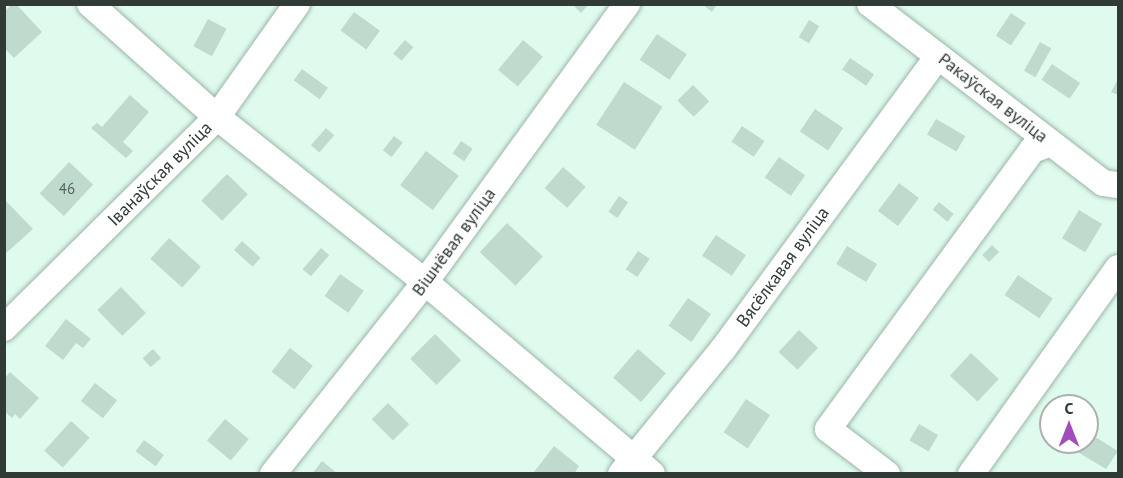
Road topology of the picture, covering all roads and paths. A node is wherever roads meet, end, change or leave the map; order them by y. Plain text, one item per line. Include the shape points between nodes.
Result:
1 (90, 4) edge
2 (297, 4) edge
3 (627, 4) edge
4 (870, 4) edge
5 (938, 56) junction
6 (217, 117) junction
7 (1051, 143) junction
8 (1119, 185) edge
9 (1119, 268) edge
10 (425, 282) junction
11 (4, 328) edge
12 (635, 469) edge
13 (273, 474) edge
14 (887, 474) edge
15 (971, 474) edge

1 - 6 street
2 - 6 street, Іванаўская вуліца
3 - 10 street, Вішнёвая вуліца
4 - 5 street, Ракаўская вуліца
5 - 7 street, Ракаўская вуліца
5 - 12 street, Вясёлкавая вуліца
6 - 10 street
6 - 11 street, Іванаўская вуліца
7 - 8 street, Ракаўская вуліца via 1103,183
7 - 14 street via 1032,150 828,429
9 - 15 street
10 - 12 street
10 - 13 street, Вішнёвая вуліца

